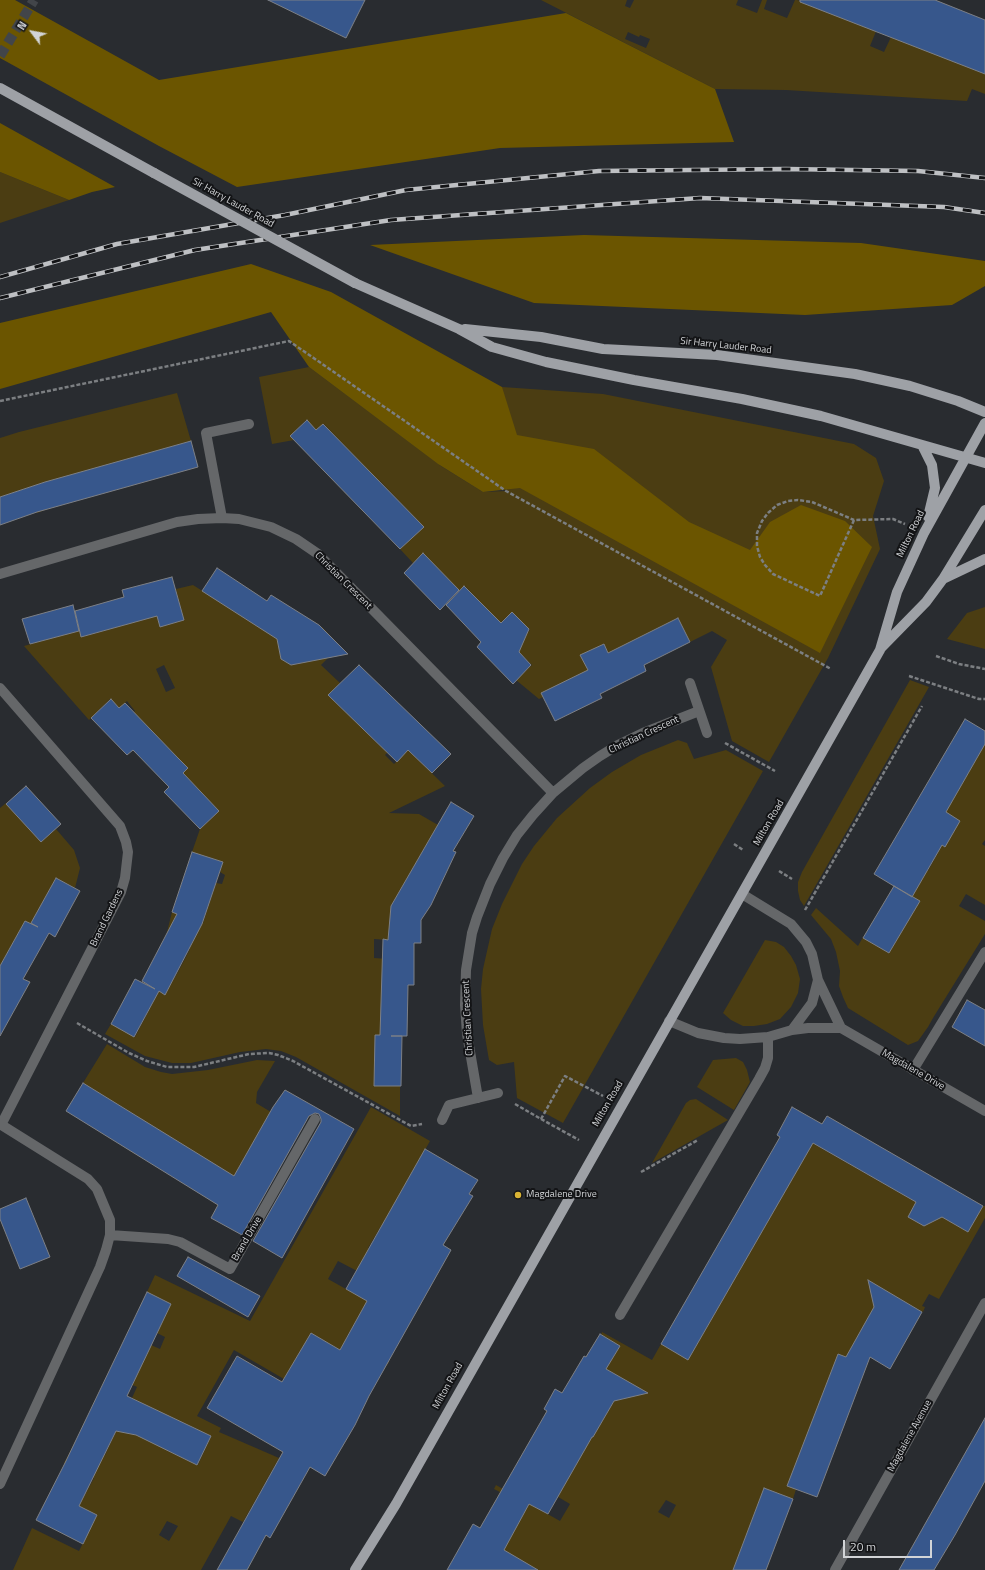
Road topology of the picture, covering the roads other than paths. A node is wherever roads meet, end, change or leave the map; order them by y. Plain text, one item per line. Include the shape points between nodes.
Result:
1 (0, 88) edge
2 (459, 329) junction
3 (985, 412) edge
4 (985, 423) edge
5 (249, 424) dead end
6 (922, 445) junction
7 (966, 457) junction
8 (985, 463) edge
9 (985, 510) edge
10 (222, 518) junction
11 (924, 532) junction
12 (985, 560) edge
13 (0, 574) edge
14 (943, 579) junction
15 (880, 650) junction
16 (690, 684) dead end
17 (0, 688) edge
18 (699, 711) junction
19 (707, 733) road end
20 (553, 793) junction
21 (742, 894) junction
22 (985, 952) edge
23 (818, 980) junction
24 (669, 1021) junction
25 (841, 1028) junction
26 (792, 1030) junction
27 (768, 1037) junction
28 (913, 1070) junction
29 (498, 1093) road end
30 (478, 1098) junction
31 (985, 1111) edge
32 (315, 1119) dead end
33 (442, 1120) road end
34 (0, 1124) edge
35 (110, 1235) junction
36 (985, 1302) edge
37 (620, 1315) dead end
38 (0, 1484) edge
39 (355, 1570) edge
40 (835, 1570) edge

1 - 2 main road, Sir Harry Lauder Road, bridge via 355,283
2 - 3 main road, Sir Harry Lauder Road via 541,337 603,349 717,355 855,374 910,386
2 - 6 main road, Sir Harry Lauder Road via 492,347 546,362 821,416
4 - 7 main road, Milton Road
5 - 10 street via 206,433
6 - 7 main road, Sir Harry Lauder Road
6 - 11 main road via 932,464 935,488
7 - 8 main road, Sir Harry Lauder Road
7 - 11 main road, Milton Road
9 - 14 main road, Milton Road
10 - 13 street, Christian Crescent via 177,522
10 - 20 street, Christian Crescent via 239,519 271,527 296,539 318,554
11 - 15 main road, Milton Road via 897,592
12 - 14 main road
14 - 15 main road, Milton Road via 926,602
15 - 21 main road, Milton Road
16 - 18 street
17 - 34 street, Brand Gardens via 120,826 128,852 121,892
18 - 19 street
18 - 20 street, Christian Crescent via 643,733 612,749 583,768
20 - 30 street, Christian Crescent via 517,835 503,858 490,884 472,933 466,970 465,1005 470,1059
21 - 23 street via 795,927 812,954
21 - 24 main road, Milton Road
22 - 28 street
23 - 25 street
23 - 26 street via 812,1003
24 - 27 street via 711,1036 740,1039
24 - 39 main road, Milton Road via 396,1504
25 - 26 street
25 - 28 street, Magdalene Drive
26 - 27 street
27 - 37 street via 768,1058 760,1079
28 - 31 street, Magdalene Drive
29 - 30 street
30 - 33 street via 449,1105
32 - 35 street, Brand Drive via 230,1269 180,1242
34 - 35 street via 88,1179 105,1204 110,1220
35 - 38 street via 100,1267
36 - 40 street, Magdalene Avenue

